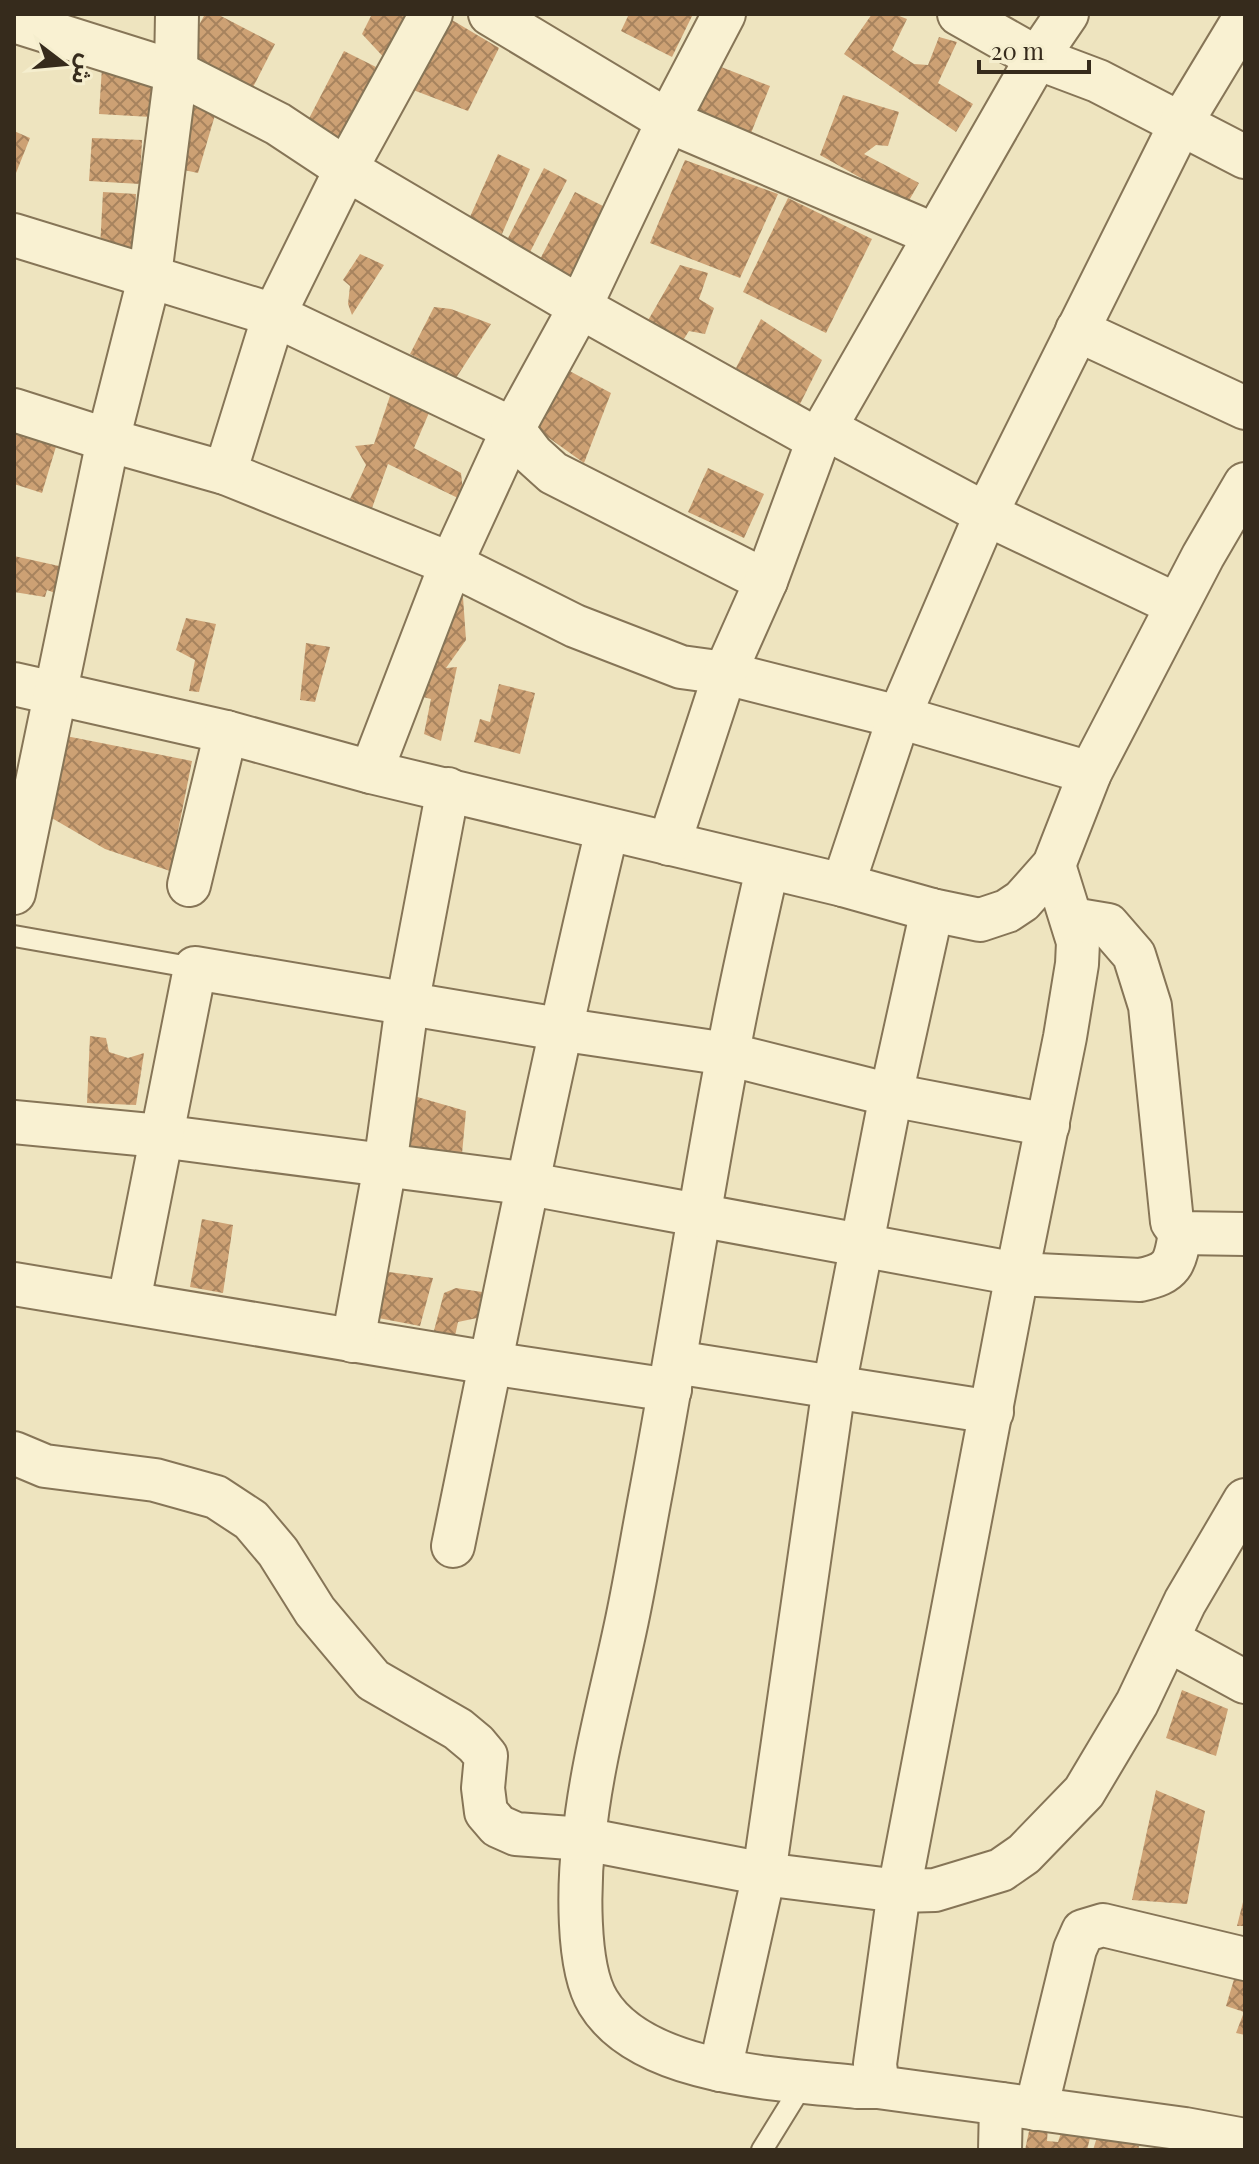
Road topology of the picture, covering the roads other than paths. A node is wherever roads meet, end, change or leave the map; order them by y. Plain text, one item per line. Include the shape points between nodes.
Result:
1 (177, 14) edge
2 (431, 14) edge
3 (490, 14) edge
4 (724, 14) edge
5 (959, 14) edge
6 (1067, 14) edge
7 (1245, 17) edge
8 (14, 21) edge
9 (1037, 58) junction
10 (176, 72) junction
11 (668, 121) junction
12 (1181, 123) junction
13 (1245, 157) edge
14 (346, 169) junction
15 (14, 235) edge
16 (935, 235) junction
17 (150, 275) junction
18 (580, 307) junction
19 (274, 315) junction
20 (1077, 330) junction
21 (1245, 408) edge
22 (14, 410) edge
23 (513, 429) junction
24 (822, 434) junction
25 (108, 440) junction
26 (225, 473) junction
27 (1245, 484) edge
28 (986, 514) junction
29 (451, 564) junction
30 (766, 581) junction
31 (1177, 605) junction
32 (725, 673) junction
33 (34, 688) edge
34 (899, 717) junction
35 (226, 732) junction
36 (371, 772) junction
37 (1090, 773) junction
38 (448, 789) junction
39 (607, 830) junction
40 (669, 844) junction
41 (1054, 865) junction
42 (767, 869) junction
43 (189, 885) dead end
44 (843, 885) junction
45 (14, 893) edge
46 (932, 910) junction
47 (1072, 919) junction
48 (14, 936) edge
49 (195, 968) junction
50 (407, 1005) junction
51 (559, 1029) junction
52 (727, 1054) junction
53 (891, 1095) junction
54 (14, 1122) edge
55 (1048, 1125) junction
56 (160, 1136) junction
57 (385, 1166) junction
58 (530, 1184) junction
59 (699, 1215) junction
60 (1180, 1233) junction
61 (1245, 1234) edge
62 (862, 1244) junction
63 (1017, 1274) junction
64 (14, 1284) edge
65 (129, 1301) junction
66 (353, 1341) junction
67 (490, 1363) junction
68 (673, 1376) junction
69 (834, 1387) junction
70 (992, 1412) junction
71 (14, 1453) edge
72 (1245, 1500) edge
73 (453, 1546) dead end
74 (1168, 1640) junction
75 (1245, 1682) edge
76 (584, 1839) junction
77 (764, 1874) junction
78 (899, 1891) junction
79 (1245, 1959) edge
80 (720, 2070) junction
81 (804, 2082) junction
82 (878, 2087) junction
83 (1019, 2106) junction
84 (1245, 2140) edge
85 (762, 2150) edge
86 (1000, 2150) edge

1 - 10 street
2 - 14 street
3 - 11 street
4 - 11 street
5 - 9 street
6 - 9 street
7 - 12 street
8 - 10 street
9 - 12 street via 1098,81
9 - 16 street
10 - 14 street via 278,124
10 - 17 street
11 - 16 street
11 - 18 street
12 - 13 street
12 - 20 street
14 - 18 street
14 - 19 street
15 - 17 street
16 - 24 street
17 - 19 street
17 - 25 street
18 - 23 street
18 - 24 street
19 - 23 street
19 - 26 street
20 - 21 street
20 - 28 street
22 - 25 street
23 - 29 street
23 - 30 street via 553,473
24 - 28 street
24 - 30 street
25 - 26 street
25 - 33 street
26 - 29 street
27 - 31 street
28 - 31 street
28 - 34 street
29 - 32 street via 575,626 681,667
29 - 36 street
30 - 32 street
31 - 37 street
32 - 34 street
32 - 40 street
33 - 35 street
33 - 45 street
34 - 37 street
34 - 44 street
35 - 36 street
35 - 43 street
36 - 38 street
37 - 41 street
38 - 39 street
38 - 50 street
39 - 40 street
39 - 51 street
40 - 42 street
41 - 46 street via 1007,911 980,920
41 - 47 street
42 - 44 street
42 - 52 street
44 - 46 street
46 - 53 street
47 - 55 street via 1077,964
47 - 60 street via 1108,925 1134,955 1150,1006 1168,1192 1172,1222
48 - 49 lane
49 - 50 street
49 - 56 street
50 - 51 street
50 - 57 street
51 - 52 street
51 - 58 street
52 - 53 street
52 - 59 street
53 - 55 street
53 - 62 street
54 - 56 street
55 - 63 street
56 - 57 street
56 - 65 street
57 - 58 street
57 - 66 street
58 - 59 street
58 - 67 street
59 - 62 street
59 - 68 street
60 - 61 street
60 - 63 street via 1171,1267 1159,1276 1140,1280
62 - 63 street
62 - 69 street
63 - 70 street
64 - 65 street
65 - 66 street
66 - 67 street
67 - 68 street
67 - 73 street
68 - 69 street
68 - 76 street
69 - 70 street
69 - 77 street
70 - 78 street
71 - 76 street via 45,1466 155,1480 216,1497 251,1520 315,1611 373,1680 458,1729 486,1756 486,1812 498,1826 516,1834
72 - 74 street
74 - 75 street
74 - 78 street via 1084,1792 1024,1854 1001,1870 935,1890
76 - 77 street
76 - 80 street via 581,1920 587,1973 597,2001 639,2040 670,2056
77 - 78 street
77 - 80 street
78 - 82 street via 875,2064
79 - 83 street via 1103,1925 1083,1931
80 - 81 street
81 - 82 street
81 - 85 lane
82 - 83 street
83 - 84 street
83 - 86 street

